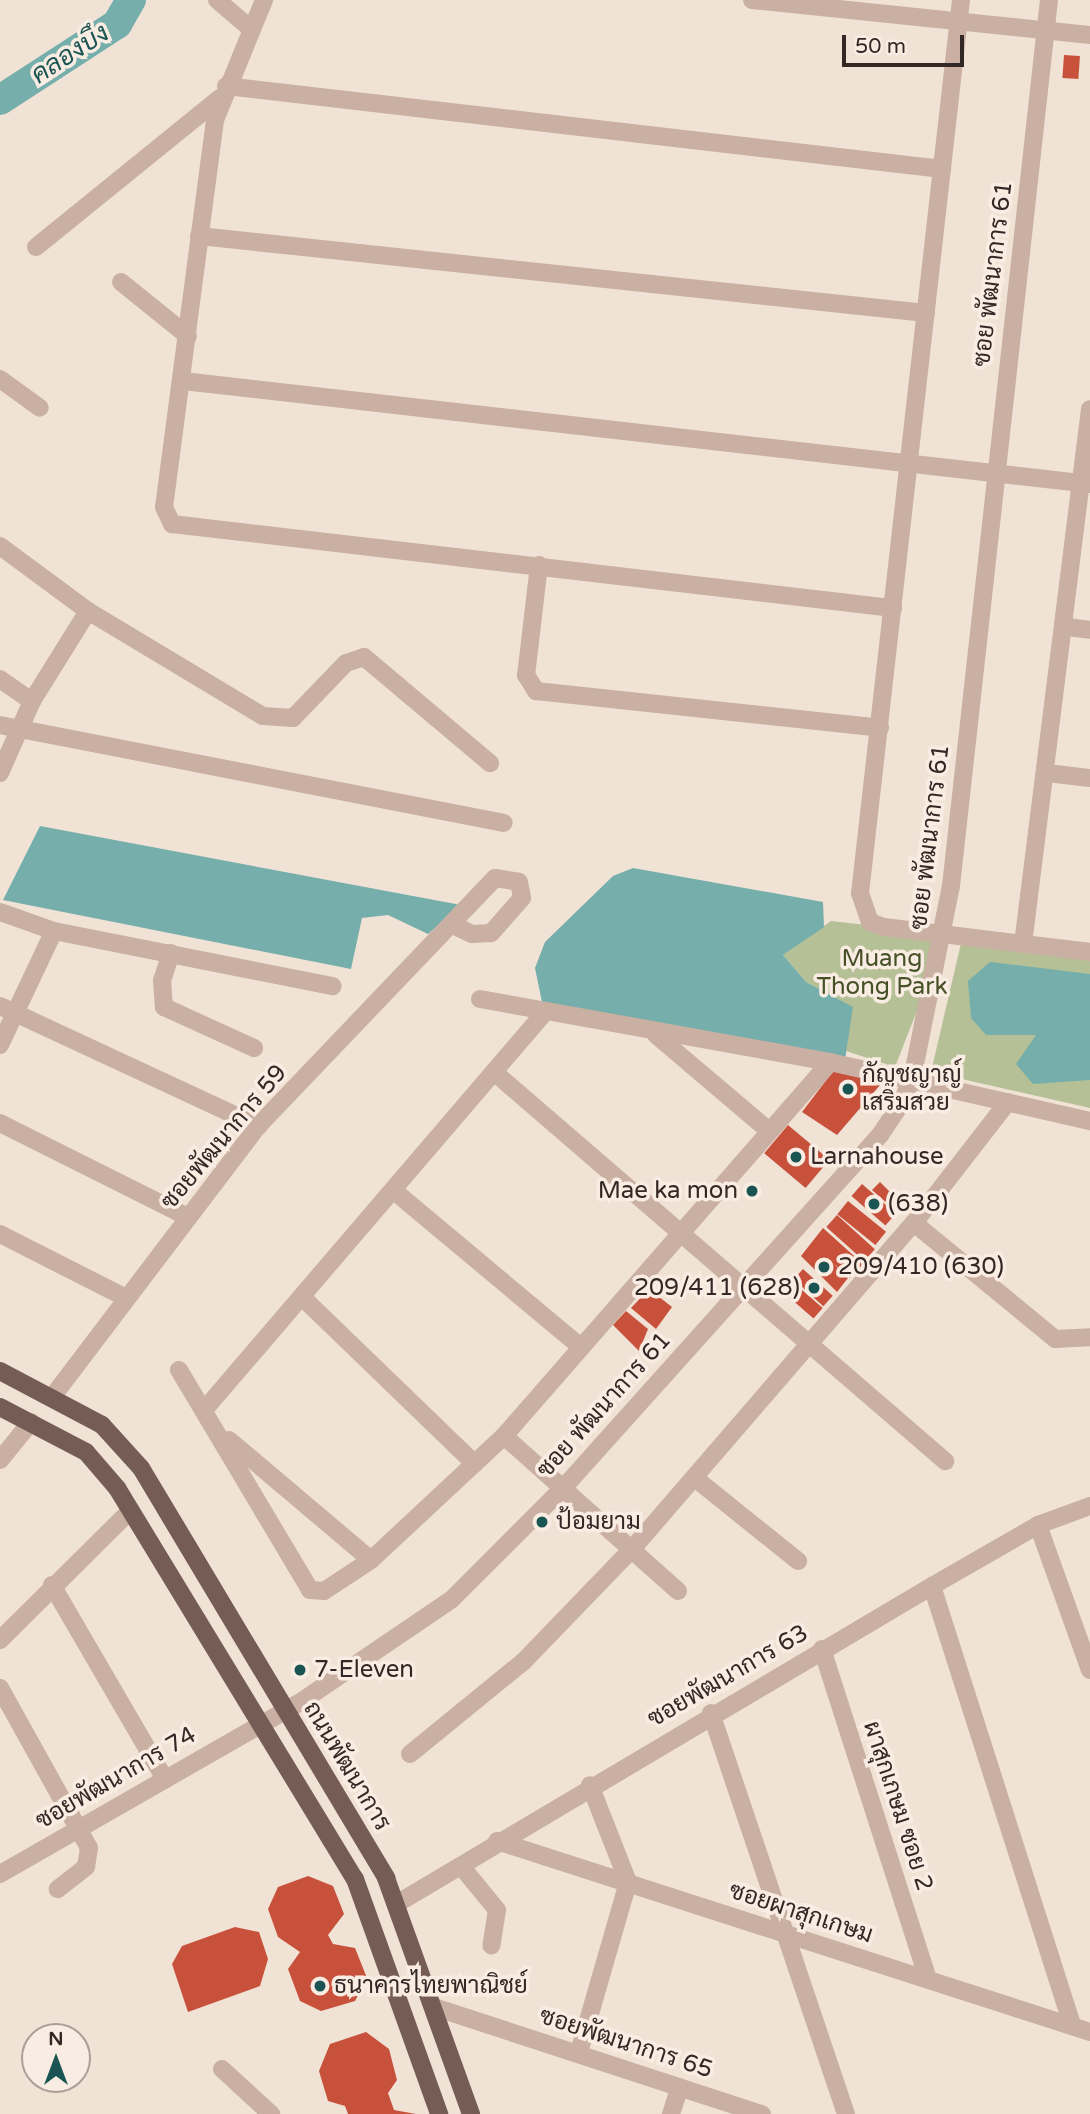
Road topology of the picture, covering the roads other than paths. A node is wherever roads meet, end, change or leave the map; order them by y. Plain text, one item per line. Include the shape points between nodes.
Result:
1 (217, 0) edge
2 (264, 0) edge
3 (752, 0) edge
4 (961, 0) edge
5 (1049, 0) edge
6 (959, 23) junction
7 (251, 29) junction
8 (1045, 30) junction
9 (1090, 35) edge
10 (223, 92) junction
11 (942, 169) junction
12 (199, 236) junction
13 (36, 247) dead end
14 (121, 282) dead end
15 (926, 313) junction
16 (188, 336) junction
17 (0, 379) edge
18 (183, 381) junction
19 (40, 408) dead end
20 (1090, 410) edge
21 (910, 464) junction
22 (995, 473) junction
23 (1086, 483) edge
24 (0, 546) edge
25 (539, 565) junction
26 (893, 608) junction
27 (88, 611) junction
28 (1066, 627) junction
29 (1090, 630) edge
30 (0, 678) edge
31 (32, 701) junction
32 (0, 725) edge
33 (19, 727) junction
34 (880, 728) junction
35 (491, 763) dead end
36 (1047, 773) junction
37 (0, 774) edge
38 (1090, 778) edge
39 (505, 823) dead end
40 (0, 912) edge
41 (451, 924) dead end
42 (54, 930) junction
43 (943, 934) junction
44 (1023, 944) junction
45 (1090, 952) edge
46 (171, 953) junction
47 (333, 986) dead end
48 (480, 999) dead end
49 (7, 1010) edge
50 (545, 1012) junction
51 (656, 1035) junction
52 (0, 1045) edge
53 (254, 1048) dead end
54 (830, 1062) junction
55 (494, 1072) junction
56 (912, 1079) junction
57 (1008, 1102) junction
58 (1090, 1121) edge
59 (0, 1123) edge
60 (258, 1126) junction
61 (767, 1129) junction
62 (393, 1190) junction
63 (188, 1217) junction
64 (914, 1223) junction
65 (0, 1234) edge
66 (683, 1236) junction
67 (743, 1288) junction
68 (302, 1297) junction
69 (126, 1298) junction
70 (1090, 1337) edge
71 (806, 1345) junction
72 (581, 1348) junction
73 (179, 1370) dead end
74 (0, 1371) edge
75 (53, 1396) junction
76 (0, 1407) edge
77 (205, 1409) junction
78 (31, 1422) junction
79 (218, 1430) junction
80 (504, 1436) junction
81 (0, 1460) edge
82 (945, 1461) dead end
83 (475, 1464) junction
84 (696, 1479) junction
85 (565, 1486) junction
86 (1090, 1506) edge
87 (130, 1511) junction
88 (1038, 1525) junction
89 (632, 1548) junction
90 (371, 1560) junction
91 (798, 1561) dead end
92 (52, 1585) junction
93 (932, 1586) junction
94 (678, 1591) dead end
95 (0, 1640) edge
96 (822, 1649) junction
97 (1090, 1670) edge
98 (0, 1688) edge
99 (285, 1710) junction
100 (711, 1713) junction
101 (257, 1726) junction
102 (410, 1754) dead end
103 (165, 1779) junction
104 (590, 1786) junction
105 (81, 1824) junction
106 (496, 1841) junction
107 (461, 1866) junction
108 (0, 1874) edge
109 (628, 1882) junction
110 (58, 1889) dead end
111 (398, 1903) junction
112 (782, 1933) junction
113 (491, 1947) dead end
114 (928, 1979) junction
115 (434, 2007) junction
116 (1072, 2025) junction
117 (1090, 2032) edge
118 (579, 2052) junction
119 (222, 2069) dead end
120 (680, 2087) junction
121 (271, 2114) edge
122 (439, 2114) edge
123 (471, 2114) edge
124 (671, 2114) edge
125 (762, 2114) edge
126 (846, 2114) edge

1 - 7 street
2 - 7 street
3 - 6 street
4 - 6 street
5 - 8 street, ซอย พัฒนาการ 61
6 - 8 street
6 - 11 street
7 - 10 street
8 - 9 street
8 - 22 street, ซอย พัฒนาการ 61
10 - 11 street
10 - 12 street
10 - 13 street
11 - 15 street
12 - 15 street
12 - 16 street
14 - 16 street
15 - 21 street
16 - 18 street
17 - 19 street
18 - 21 street
18 - 25 street via 164,507 179,528
20 - 23 street
21 - 22 street
21 - 26 street
22 - 23 street
22 - 43 street, ซอย พัฒนาการ 61
23 - 28 street
24 - 27 street
25 - 26 street
25 - 34 street via 526,675 536,691
26 - 34 street
27 - 31 street
27 - 35 street via 275,720 293,718 346,663 364,657
28 - 29 street
28 - 36 street
30 - 31 street
31 - 33 street
32 - 33 street
33 - 37 street
33 - 39 street
34 - 43 street via 863,911 884,927
36 - 38 street
36 - 44 street
40 - 42 street
41 - 60 street, ซอยพัฒนาการ 59
42 - 46 street
42 - 49 street
43 - 44 street
43 - 56 street, ซอย พัฒนาการ 61
44 - 45 street
46 - 47 street
46 - 53 street via 162,980 164,1007
48 - 50 street
49 - 52 street
49 - 60 street
50 - 51 street
50 - 55 street
51 - 54 street
51 - 61 street
54 - 56 street
54 - 61 street
55 - 62 street
55 - 66 street
56 - 57 street
56 - 67 street, ซอย พัฒนาการ 61 via 880,1135
57 - 58 street
57 - 64 street
59 - 63 street
60 - 63 street, ซอยพัฒนาการ 59
61 - 66 street
62 - 68 street
62 - 72 street
63 - 69 street, ซอยพัฒนาการ 59
64 - 70 street via 1055,1339
64 - 71 street
65 - 69 street
66 - 67 street
66 - 72 street
67 - 71 street
67 - 85 street, ซอย พัฒนาการ 61
68 - 77 street
68 - 83 street
69 - 75 street, ซอยพัฒนาการ 59
71 - 82 street
71 - 84 street
72 - 80 street
73 - 77 street
74 - 75 main road, ถนนพัฒนาการ
75 - 99 main road, ถนนพัฒนาการ via 102,1424 141,1468
76 - 78 main road, ถนนพัฒนาการ
77 - 79 street
78 - 81 street
78 - 87 main road, ถนนพัฒนาการ via 86,1452
79 - 90 street
79 - 90 street via 310,1590 324,1591
80 - 83 street
80 - 85 street
83 - 90 street
84 - 89 street
84 - 91 street
85 - 89 street
85 - 99 street, ซอย พัฒนาการ 61 via 422,1623
86 - 88 street, ซอยพัฒนาการ 63
87 - 92 street
87 - 101 main road, ถนนพัฒนาการ
88 - 93 street, ซอยพัฒนาการ 63
88 - 97 street
89 - 94 street
89 - 102 street via 523,1662
92 - 95 street
92 - 103 street
93 - 96 street, ซอยพัฒนาการ 63
93 - 116 street
96 - 100 street, ซอยพัฒนาการ 63
96 - 114 street, ผาสุกเกษม ซอย 2
98 - 105 street
99 - 101 street, ซอย พัฒนาการ 61
99 - 111 main road, ถนนพัฒนาการ
100 - 104 street, ซอยพัฒนาการ 63
100 - 112 street
101 - 103 street, ซอยพัฒนาการ 74
101 - 122 main road, ถนนพัฒนาการ via 365,1900
103 - 105 street, ซอยพัฒนาการ 74
104 - 106 street, ซอยพัฒนาการ 63
104 - 109 street
105 - 108 street, ซอยพัฒนาการ 74
105 - 110 street via 89,1858 78,1877
106 - 107 street, ซอยพัฒนาการ 63
106 - 109 street, ซอยผาสุกเกษม
107 - 111 street, ซอยพัฒนาการ 63
107 - 113 street via 497,1910
109 - 112 street, ซอยผาสุกเกษม
109 - 118 street
111 - 115 main road, ถนนพัฒนาการ
112 - 114 street, ซอยผาสุกเกษม
112 - 126 street
114 - 116 street, ซอยผาสุกเกษม
115 - 118 street, ซอยพัฒนาการ 65
115 - 123 main road, ถนนพัฒนาการ
116 - 117 street, ซอยผาสุกเกษม
118 - 120 street, ซอยพัฒนาการ 65
119 - 121 street
120 - 124 street
120 - 125 street, ซอยพัฒนาการ 65

